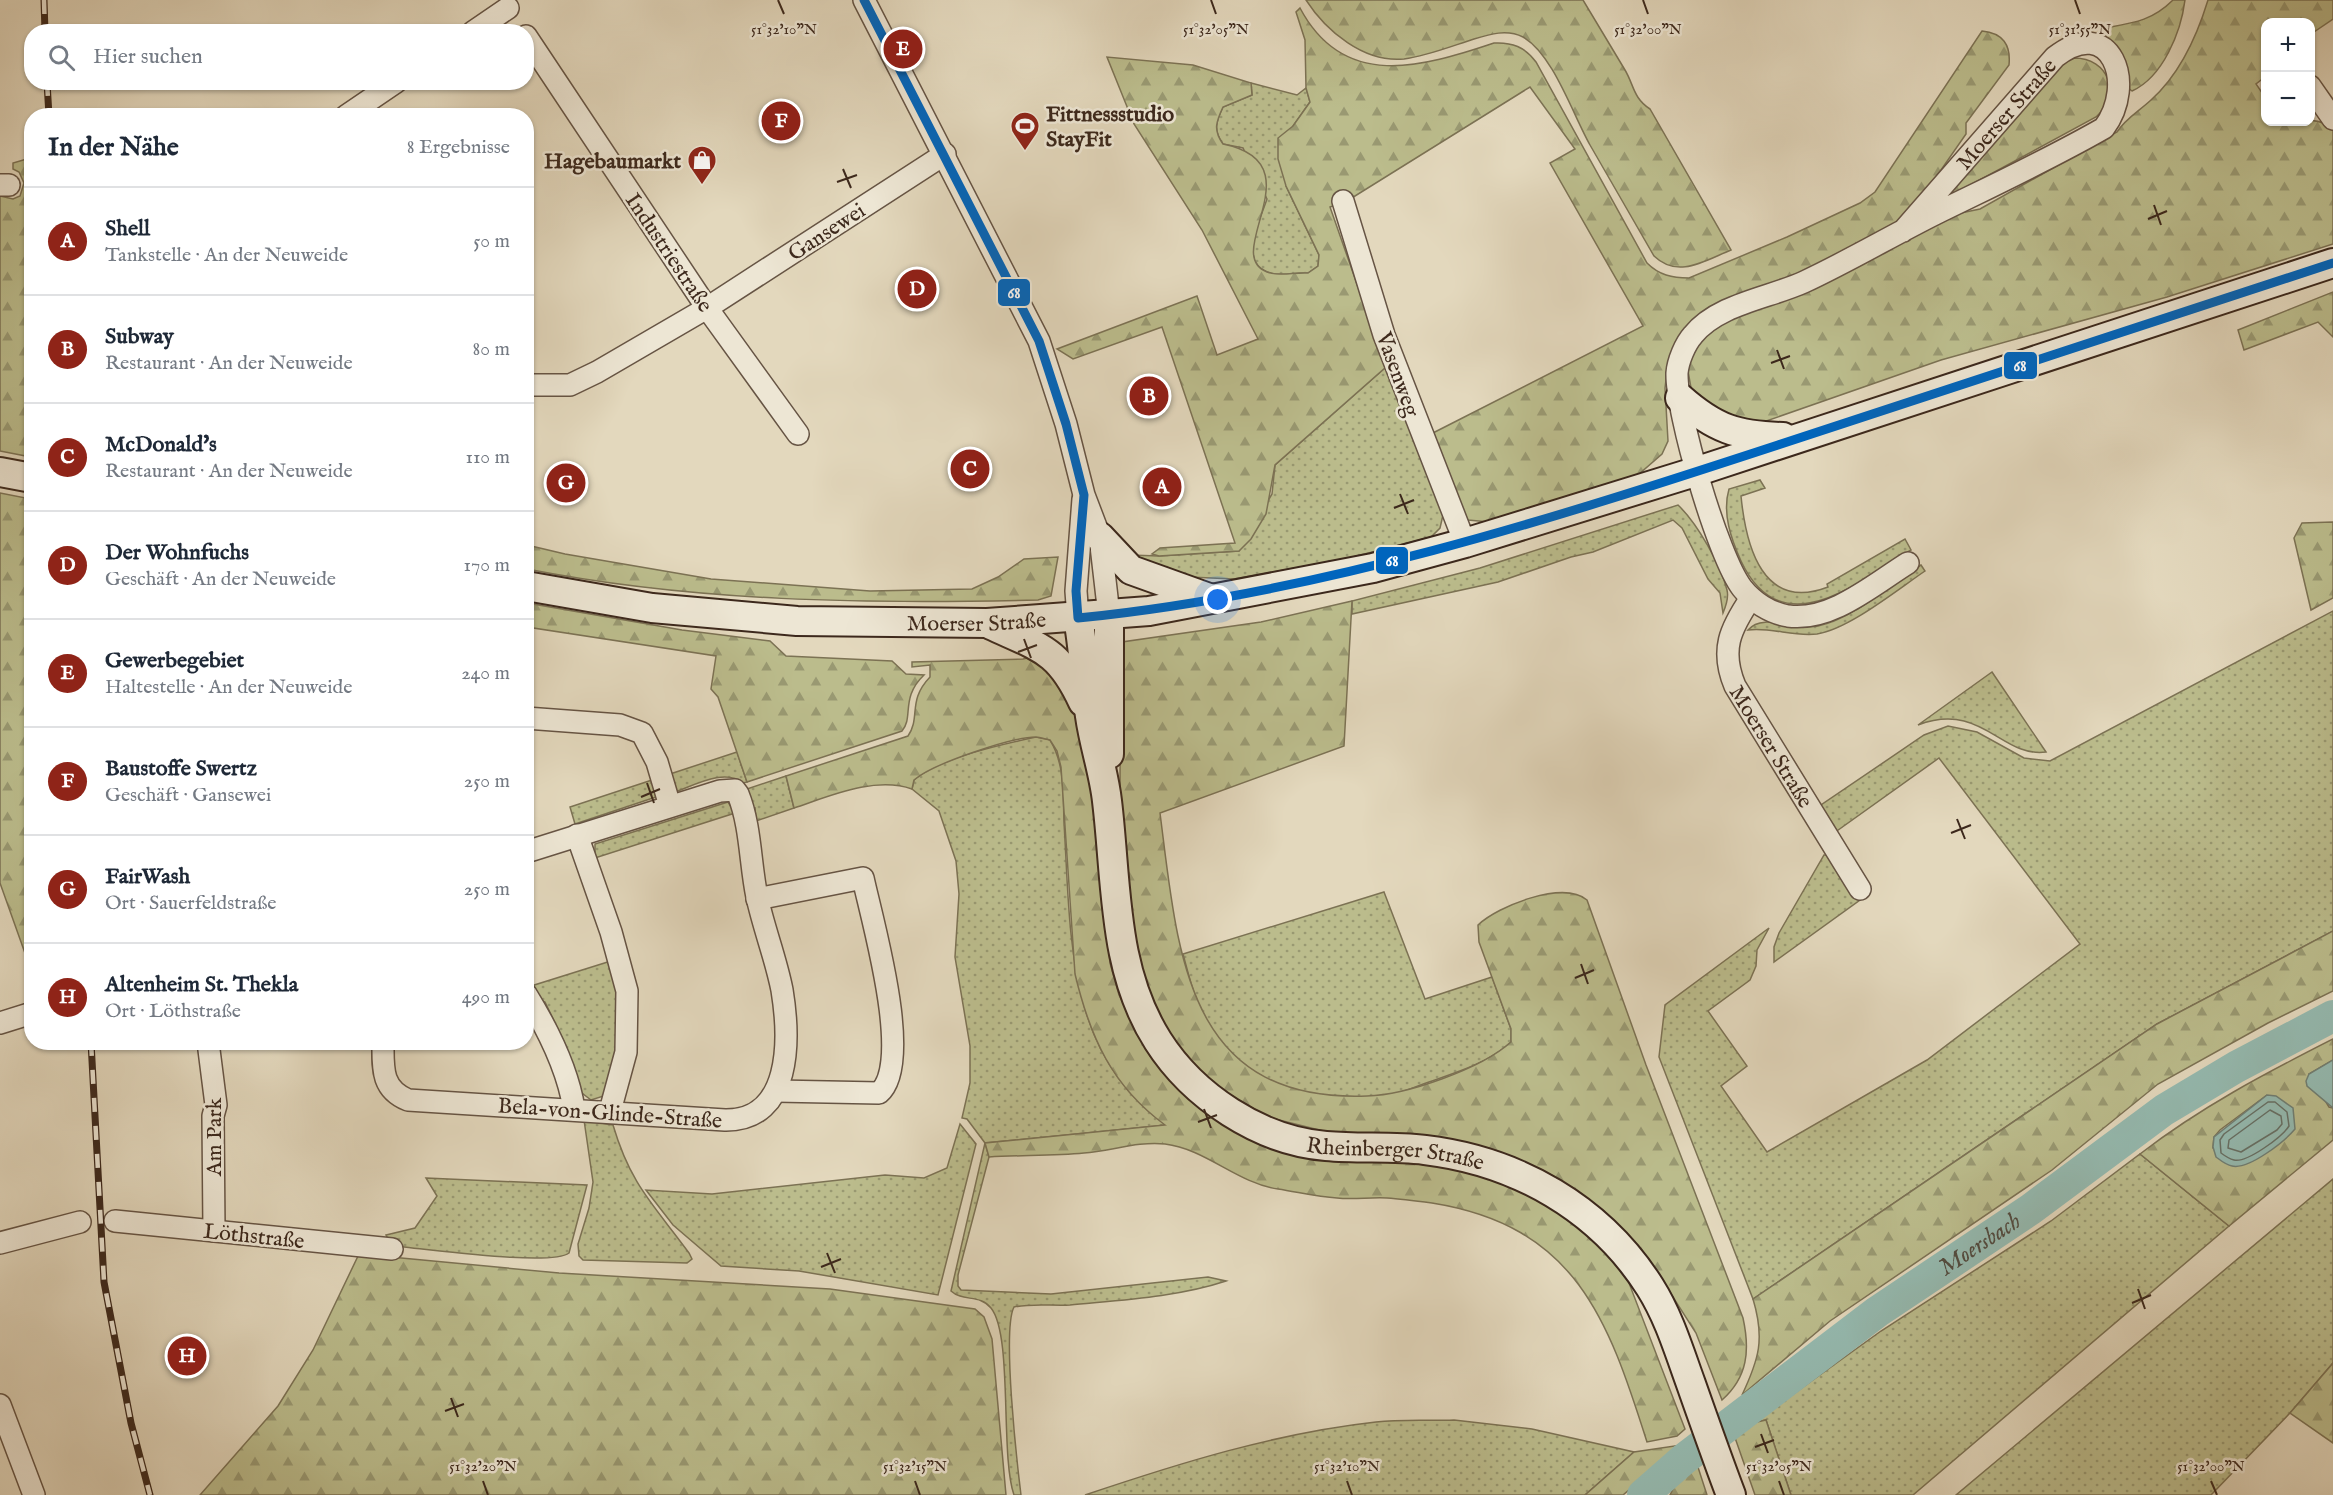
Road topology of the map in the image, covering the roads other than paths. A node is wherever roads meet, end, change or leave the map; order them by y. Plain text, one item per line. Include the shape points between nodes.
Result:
1 (864, 0) edge
2 (505, 4) edge
3 (482, 24) edge
4 (519, 24) edge
5 (534, 48) edge
6 (384, 90) edge
7 (2315, 94) edge
8 (358, 108) edge
9 (2333, 119) edge
10 (945, 154) junction
11 (1343, 201) dead end
12 (1903, 231) junction
13 (2333, 263) edge
14 (707, 309) junction
15 (534, 385) edge
16 (1680, 398) junction
17 (798, 434) dead end
18 (1800, 437) junction
19 (1698, 471) junction
20 (1084, 495) junction
21 (1100, 537) junction
22 (1465, 543) junction
23 (1908, 562) dead end
24 (534, 587) edge
25 (1751, 598) junction
26 (1211, 599) junction
27 (1109, 615) junction
28 (1078, 618) junction
29 (987, 623) junction
30 (1090, 718) junction
31 (534, 719) edge
32 (1107, 798) junction
33 (670, 806) junction
34 (577, 836) junction
35 (534, 849) edge
36 (1860, 889) dead end
37 (757, 899) junction
38 (534, 1009) edge
39 (24, 1015) edge
40 (0, 1023) edge
41 (209, 1050) edge
42 (383, 1050) edge
43 (776, 1091) junction
44 (574, 1109) junction
45 (610, 1112) junction
46 (115, 1221) dead end
47 (80, 1222) dead end
48 (213, 1231) junction
49 (0, 1243) edge
50 (392, 1249) dead end
51 (0, 1405) edge
52 (34, 1495) edge
53 (1731, 1495) edge

1 - 10 street
2 - 3 street
2 - 4 street
5 - 14 street, Industriestraße
6 - 8 street
7 - 9 street
10 - 14 street, Gansewei
10 - 20 street via 1039,341
11 - 22 street, Vasenweg via 1384,334
12 - 12 street, Moerser Straße via 2104,128 2119,97 2120,81 2114,60 2103,48 2089,42 2077,43 2055,57
12 - 16 street, Moerser Straße via 1801,284 1727,309 1694,333 1677,372
13 - 18 main road, Moerser Straße
14 - 15 street, Gansewei via 570,385
14 - 17 street, Industriestraße
16 - 18 main road via 1720,428 1753,436
16 - 19 street, Moerser Straße
18 - 19 main road, Moerser Straße
19 - 22 main road, Moerser Straße
19 - 25 street, Moerser Straße via 1722,550 1732,573
20 - 21 street
20 - 28 street via 1076,591
21 - 26 main road via 1131,570
21 - 27 street
22 - 26 main road, Moerser Straße via 1373,568
23 - 25 street, Moerser Straße via 1822,613 1789,616 1770,611
24 - 29 main road, Moerser Straße via 652,608 764,619
25 - 36 street, Moerser Straße via 1736,620 1725,652 1728,669
26 - 27 main road, Moerser Straße
27 - 28 main road, Moerser Straße
27 - 32 main road, Rheinberger Straße
28 - 29 main road, Moerser Straße
28 - 30 main road, Rheinberger Straße
29 - 30 main road via 1051,654 1070,674
30 - 32 main road, Rheinberger Straße
31 - 33 street via 620,725 642,733 657,762
32 - 53 main road, Rheinberger Straße via 1121,950 1143,1014 1177,1068 1223,1107 1275,1135 1322,1146 1423,1150 1461,1156 1494,1164 1544,1186 1577,1208 1609,1237 1650,1287 1672,1330
33 - 34 street
33 - 37 street, Bela-von-Glinde-Straße via 735,790 742,802
34 - 35 street
34 - 45 street via 627,991 626,1052
37 - 43 street, Bela-von-Glinde-Straße via 782,991 786,1065
37 - 43 street via 863,878 893,1030 893,1062 886,1087 879,1093
38 - 44 street via 554,1047
39 - 40 street
41 - 48 street, Am Park via 216,1105
42 - 44 street, Bela-von-Glinde-Straße via 387,1083 395,1094 408,1100
43 - 45 street, Bela-von-Glinde-Straße via 764,1107 743,1120
44 - 45 street, Bela-von-Glinde-Straße
46 - 48 street, Löthstraße
47 - 49 street
48 - 50 street, Löthstraße
51 - 52 street

